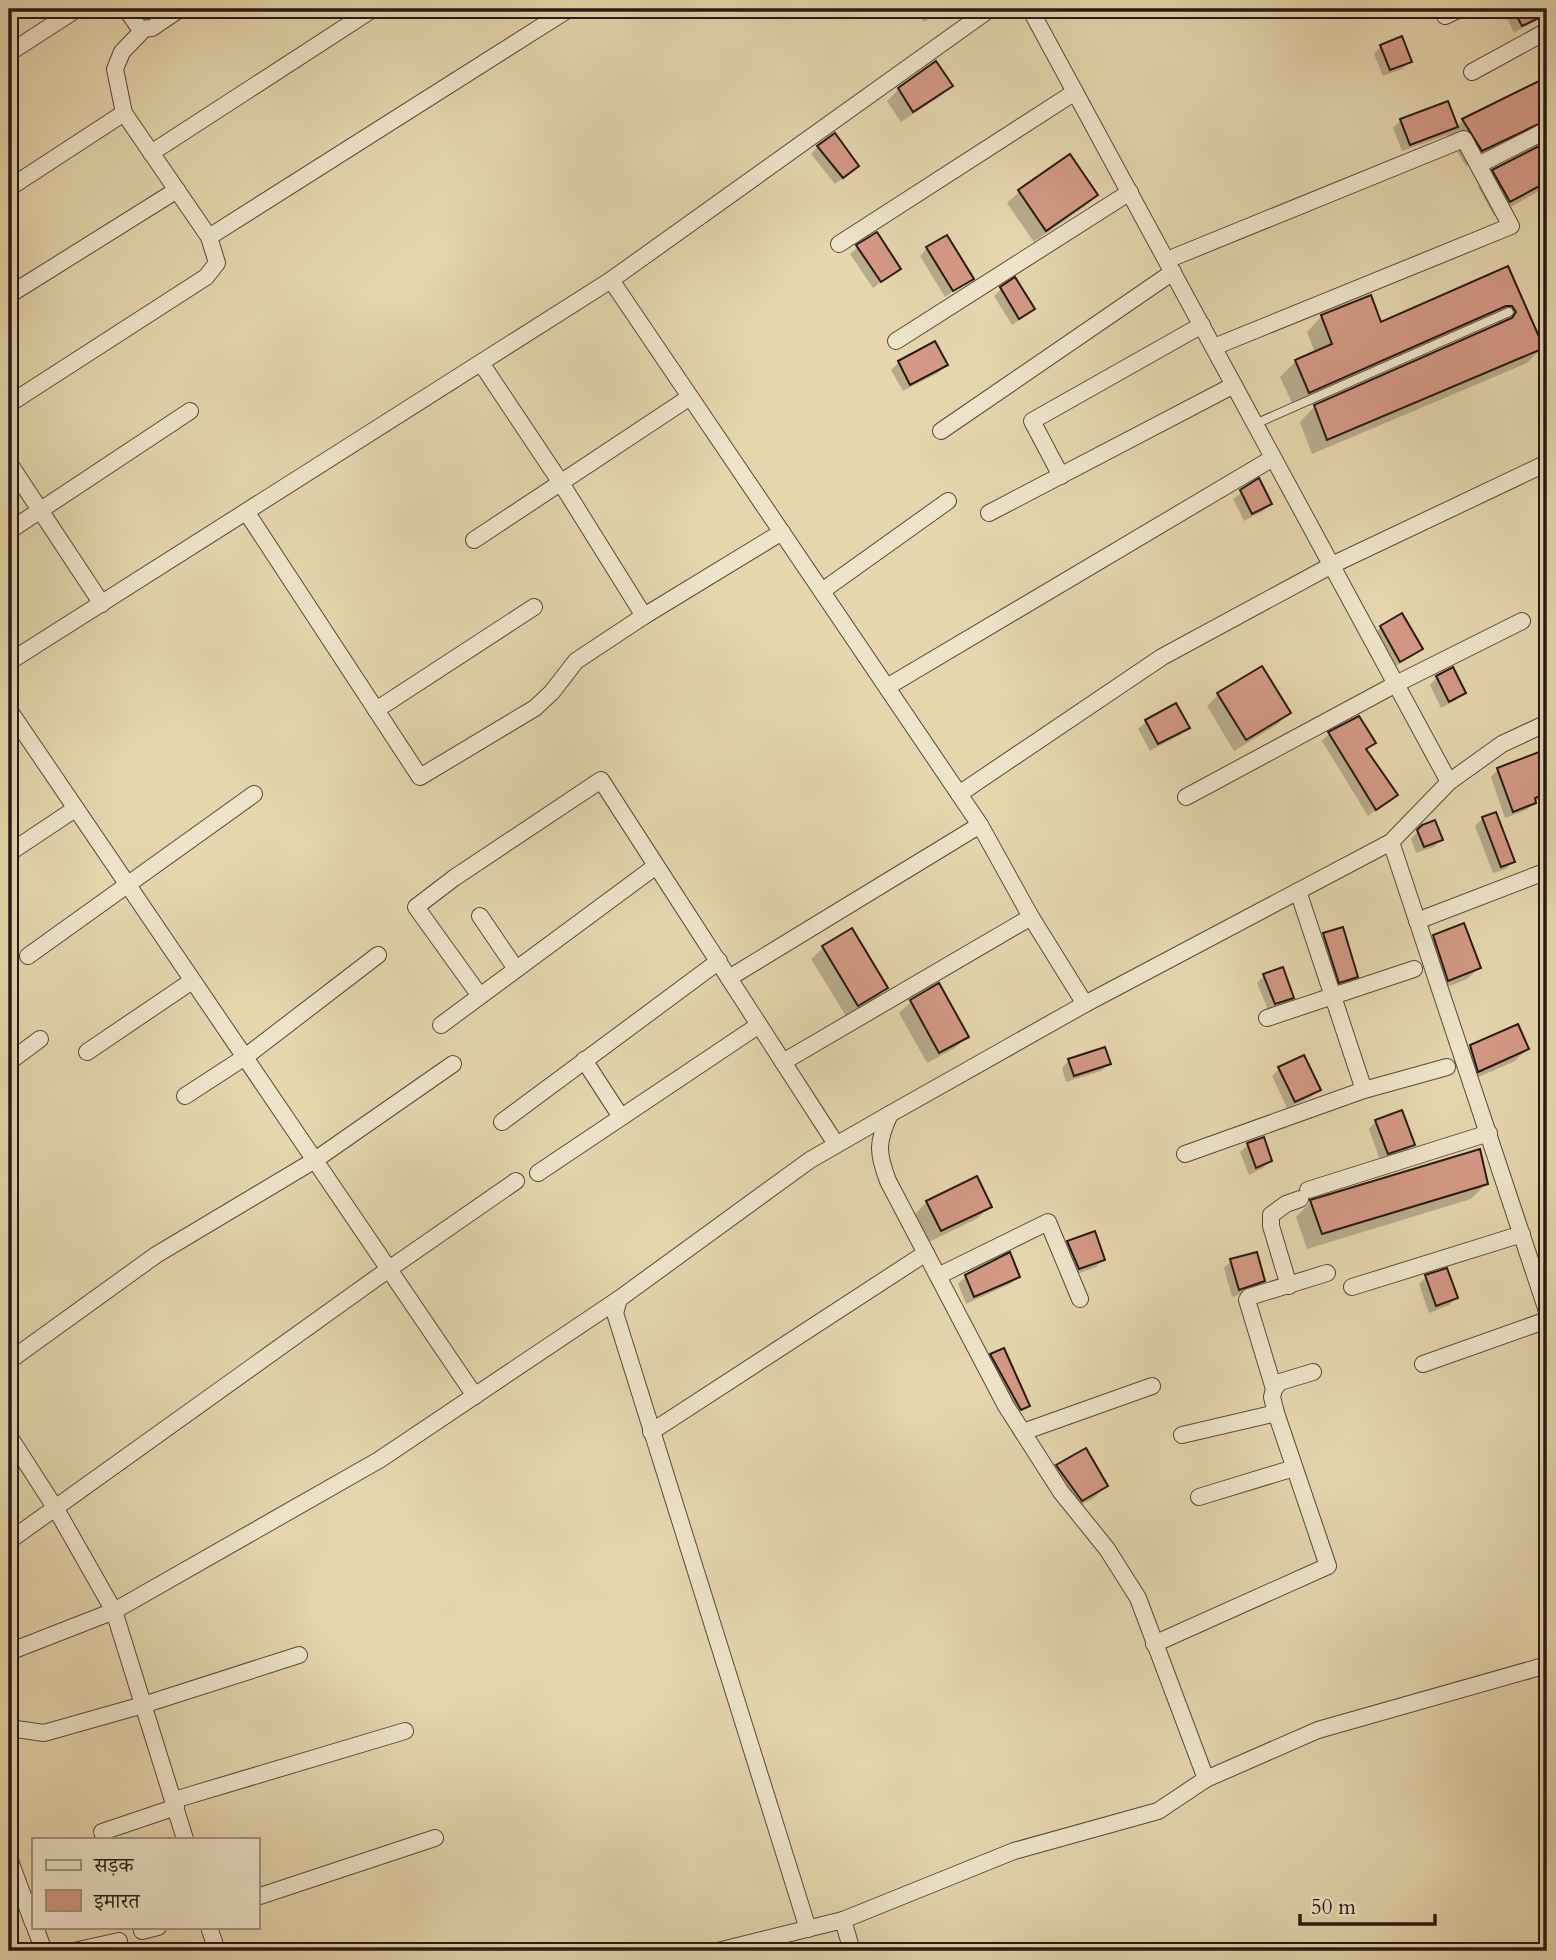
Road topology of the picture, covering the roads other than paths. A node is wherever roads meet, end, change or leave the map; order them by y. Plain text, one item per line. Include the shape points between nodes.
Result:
1 (78, 9) edge
2 (127, 9) edge
3 (180, 9) edge
4 (373, 9) edge
5 (568, 9) edge
6 (990, 9) edge
7 (1030, 9) edge
8 (1460, 9) edge
9 (1445, 16) dead end
10 (144, 29) junction
11 (1547, 32) edge
12 (9, 53) edge
13 (1472, 72) dead end
14 (1076, 92) junction
15 (124, 113) junction
16 (1547, 130) edge
17 (151, 153) junction
18 (1486, 161) dead end
19 (9, 188) edge
20 (177, 190) junction
21 (1130, 192) junction
22 (209, 237) junction
23 (839, 244) dead end
24 (1170, 266) junction
25 (611, 280) junction
26 (9, 295) edge
27 (1509, 312) dead end
28 (1202, 325) junction
29 (896, 341) dead end
30 (1214, 347) junction
31 (481, 363) junction
32 (1234, 385) junction
33 (690, 397) junction
34 (9, 404) edge
35 (190, 411) dead end
36 (1255, 424) junction
37 (941, 431) dead end
38 (1273, 458) junction
39 (9, 463) edge
40 (1547, 463) edge
41 (1060, 475) junction
42 (561, 483) junction
43 (948, 501) dead end
44 (40, 510) junction
45 (247, 513) junction
46 (989, 513) dead end
47 (9, 531) edge
48 (782, 532) junction
49 (474, 540) dead end
50 (1332, 565) junction
51 (822, 591) junction
52 (102, 604) junction
53 (534, 607) dead end
54 (644, 616) junction
55 (1522, 621) dead end
56 (9, 662) edge
57 (1396, 684) junction
58 (887, 687) junction
59 (9, 710) edge
60 (376, 710) junction
61 (1547, 723) edge
62 (1449, 782) junction
63 (254, 794) dead end
64 (959, 794) junction
65 (1186, 797) dead end
66 (75, 809) junction
67 (981, 825) junction
68 (1391, 842) junction
69 (9, 853) edge
70 (656, 866) junction
71 (1547, 871) edge
72 (127, 885) junction
73 (1298, 891) junction
74 (480, 916) dead end
75 (1031, 917) junction
76 (1417, 921) junction
77 (378, 955) dead end
78 (28, 956) dead end
79 (719, 961) junction
80 (516, 969) junction
81 (1414, 969) dead end
82 (729, 978) junction
83 (192, 981) junction
84 (480, 996) junction
85 (1332, 996) junction
86 (1085, 1004) junction
87 (1267, 1018) dead end
88 (441, 1025) dead end
89 (759, 1025) junction
90 (40, 1039) dead end
91 (87, 1052) dead end
92 (245, 1057) junction
93 (584, 1060) junction
94 (9, 1062) edge
95 (783, 1062) junction
96 (453, 1065) dead end
97 (1447, 1067) dead end
98 (1364, 1090) junction
99 (185, 1096) dead end
100 (890, 1114) junction
101 (621, 1117) junction
102 (502, 1122) dead end
103 (1489, 1133) junction
104 (836, 1144) junction
105 (1185, 1154) dead end
106 (315, 1160) junction
107 (538, 1173) dead end
108 (516, 1181) dead end
109 (1522, 1234) junction
110 (926, 1253) junction
111 (389, 1269) junction
112 (1327, 1273) dead end
113 (938, 1276) junction
114 (1289, 1286) junction
115 (1352, 1287) dead end
116 (619, 1299) junction
117 (1080, 1299) dead end
118 (1547, 1311) edge
119 (1547, 1321) edge
120 (9, 1361) edge
121 (1423, 1364) dead end
122 (1314, 1372) dead end
123 (1152, 1386) dead end
124 (1274, 1389) junction
125 (475, 1396) junction
126 (1276, 1413) junction
127 (651, 1432) junction
128 (1023, 1432) junction
129 (1182, 1435) dead end
130 (9, 1436) edge
131 (1294, 1468) junction
132 (1199, 1497) dead end
133 (55, 1509) junction
134 (9, 1541) edge
135 (114, 1611) junction
136 (1154, 1644) junction
137 (9, 1652) edge
138 (299, 1655) dead end
139 (1547, 1665) edge
140 (143, 1705) junction
141 (9, 1728) edge
142 (405, 1731) dead end
143 (1206, 1779) junction
144 (175, 1803) junction
145 (102, 1832) dead end
146 (185, 1838) edge
147 (435, 1839) dead end
148 (9, 1857) edge
149 (259, 1895) edge
150 (32, 1920) edge
151 (843, 1920) junction
152 (35, 1928) edge
153 (154, 1928) edge
154 (209, 1928) edge
155 (808, 1929) junction
156 (142, 1931) dead end
157 (119, 1941) dead end
158 (44, 1951) edge
159 (74, 1951) edge
160 (217, 1951) edge
161 (718, 1951) edge
162 (852, 1951) edge

1 - 12 street
2 - 10 street
3 - 10 street
4 - 17 street
5 - 22 street
6 - 25 street
7 - 14 street
8 - 9 street
10 - 15 street via 122,52 115,69
11 - 13 street
14 - 21 street
14 - 23 street
15 - 17 street
15 - 19 street
16 - 18 street
17 - 20 street
20 - 22 street
20 - 26 street
21 - 24 street
21 - 29 street
22 - 34 street via 217,262 206,277
24 - 28 street
24 - 30 street via 1464,139 1511,226
24 - 37 street
25 - 31 street
25 - 33 street
27 - 36 lane
28 - 30 street
28 - 41 street via 1032,421
30 - 32 street
31 - 42 street
31 - 45 street
32 - 36 street
32 - 41 street
33 - 42 street
33 - 48 street
35 - 44 street
36 - 38 street
38 - 50 street
38 - 58 street
39 - 44 street
40 - 50 street
41 - 46 street
42 - 49 street
42 - 54 street
43 - 51 street
44 - 47 street
44 - 52 street
45 - 52 street
45 - 60 street
48 - 51 street
48 - 54 street
50 - 57 street
50 - 64 street via 1162,657
51 - 58 street
52 - 56 street
53 - 60 street
54 - 60 street via 576,661 534,708 419,777
55 - 57 street
57 - 62 street
57 - 65 street
58 - 64 street
59 - 66 street
61 - 62 street via 1502,744
62 - 68 street
63 - 72 street
64 - 67 street
66 - 69 street
66 - 72 street
67 - 75 street
67 - 82 street
68 - 73 street
68 - 76 street
70 - 79 street
70 - 80 street
70 - 84 street via 601,780 454,878 416,907
71 - 76 street
72 - 78 street
72 - 83 street
73 - 85 street
73 - 86 street
74 - 80 street
75 - 86 street
75 - 95 street
76 - 103 street
77 - 92 street
79 - 82 street
79 - 93 street
80 - 84 street
81 - 85 street
82 - 89 street
83 - 91 street
83 - 92 street
84 - 88 street
85 - 87 street
85 - 98 street
86 - 100 street
89 - 95 street
89 - 101 street
90 - 94 street
92 - 99 street
92 - 106 street
93 - 101 street
93 - 102 street
95 - 104 street
96 - 106 street
97 - 98 street
98 - 105 street
100 - 104 street
100 - 110 street via 880,1136 879,1158
101 - 107 street
103 - 109 street
103 - 114 street via 1304,1194 1271,1215
104 - 116 street
106 - 111 street
106 - 120 street via 156,1255
108 - 111 street
109 - 115 street
109 - 118 street
110 - 113 street
110 - 127 street
111 - 125 street
111 - 133 street
112 - 114 street
113 - 117 street via 1048,1222
113 - 128 street
114 - 124 street via 1247,1300
116 - 125 street
116 - 127 street via 615,1313
119 - 121 street
122 - 124 street via 1280,1382
123 - 128 street
124 - 126 street
125 - 135 street via 379,1461
126 - 129 street
126 - 131 street
127 - 155 street
128 - 136 street via 1138,1598
130 - 133 street
131 - 132 street
131 - 136 street via 1328,1566
133 - 134 street
133 - 135 street
135 - 137 street
135 - 140 street
136 - 143 street
138 - 140 street
139 - 143 street via 1318,1730
140 - 141 street via 44,1733
140 - 144 street
142 - 144 street
143 - 151 street via 1158,1811 1014,1851
144 - 145 street
144 - 146 street
147 - 149 street
148 - 150 street
151 - 155 street
151 - 162 street
152 - 158 street
153 - 156 street
154 - 160 street
155 - 161 street
157 - 159 street

